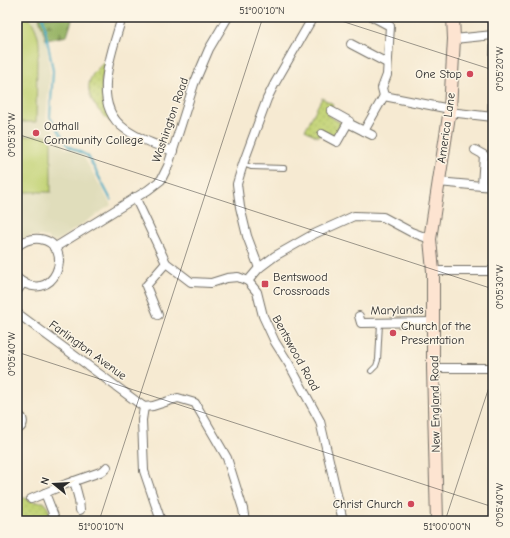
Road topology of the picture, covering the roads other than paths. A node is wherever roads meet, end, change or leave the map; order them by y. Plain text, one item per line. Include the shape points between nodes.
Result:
1 (122, 17) edge
2 (228, 17) edge
3 (313, 17) edge
4 (373, 17) edge
5 (453, 17) edge
6 (493, 35) edge
7 (454, 39) junction
8 (351, 44) dead end
9 (387, 63) junction
10 (384, 96) junction
11 (450, 110) junction
12 (332, 111) dead end
13 (491, 117) edge
14 (348, 123) junction
15 (322, 134) dead end
16 (475, 150) dead end
17 (172, 151) junction
18 (243, 164) junction
19 (284, 168) dead end
20 (438, 182) junction
21 (482, 186) junction
22 (493, 187) edge
23 (135, 197) junction
24 (430, 239) junction
25 (17, 247) edge
26 (54, 248) junction
27 (166, 263) junction
28 (259, 268) junction
29 (434, 271) junction
30 (493, 271) edge
31 (20, 281) edge
32 (248, 281) junction
33 (17, 290) edge
34 (17, 313) edge
35 (158, 315) dead end
36 (359, 322) dead end
37 (433, 322) junction
38 (380, 323) junction
39 (433, 368) junction
40 (493, 368) edge
41 (371, 371) dead end
42 (144, 406) junction
43 (17, 414) edge
44 (17, 429) edge
45 (107, 467) dead end
46 (74, 481) junction
47 (45, 493) junction
48 (31, 498) dead end
49 (80, 510) dead end
50 (54, 521) edge
51 (161, 521) edge
52 (245, 521) edge
53 (343, 521) edge
54 (437, 521) edge

1 - 17 street via 106,79 105,97 109,109 124,129
2 - 17 street, Washington Road via 209,49 194,84
3 - 18 street via 267,99
4 - 9 street via 390,26
5 - 7 street, America Lane
6 - 7 street
6 - 13 lane
7 - 11 street, America Lane
8 - 9 street
9 - 10 street via 387,75 382,88
10 - 11 street
10 - 14 street via 368,133
11 - 13 street
11 - 20 street, America Lane
12 - 14 street via 349,121
14 - 15 street via 337,142
16 - 21 street via 484,155
17 - 23 street, Washington Road via 168,166 160,180
18 - 19 lane
18 - 28 street via 238,184 240,206 247,236
20 - 21 street
20 - 24 street, America Lane
21 - 22 street
23 - 26 street, Washington Road
23 - 27 street
24 - 28 street via 383,217 354,216 312,236
24 - 29 street, New England Road
25 - 26 street via 21,242 34,239 49,243
26 - 31 street via 59,264 58,272 53,279 39,287
27 - 32 street via 191,282 211,283 238,277
27 - 35 street via 146,286
28 - 32 street
29 - 30 street
29 - 37 street, New England Road
31 - 33 street
32 - 53 street, Bentswood Road via 256,292 262,316 275,342 320,421
34 - 42 street, Farlington Avenue
36 - 38 street, Marylands
37 - 38 street, Marylands
37 - 39 street, New England Road
38 - 41 lane via 378,360
39 - 40 street
39 - 54 street, New England Road
42 - 51 street via 144,471
42 - 52 street via 153,406 178,398 195,404 228,458 244,509
43 - 44 street via 23,420 22,426
45 - 46 street via 103,471
46 - 47 street
46 - 49 street via 80,500
47 - 48 street
47 - 50 street

